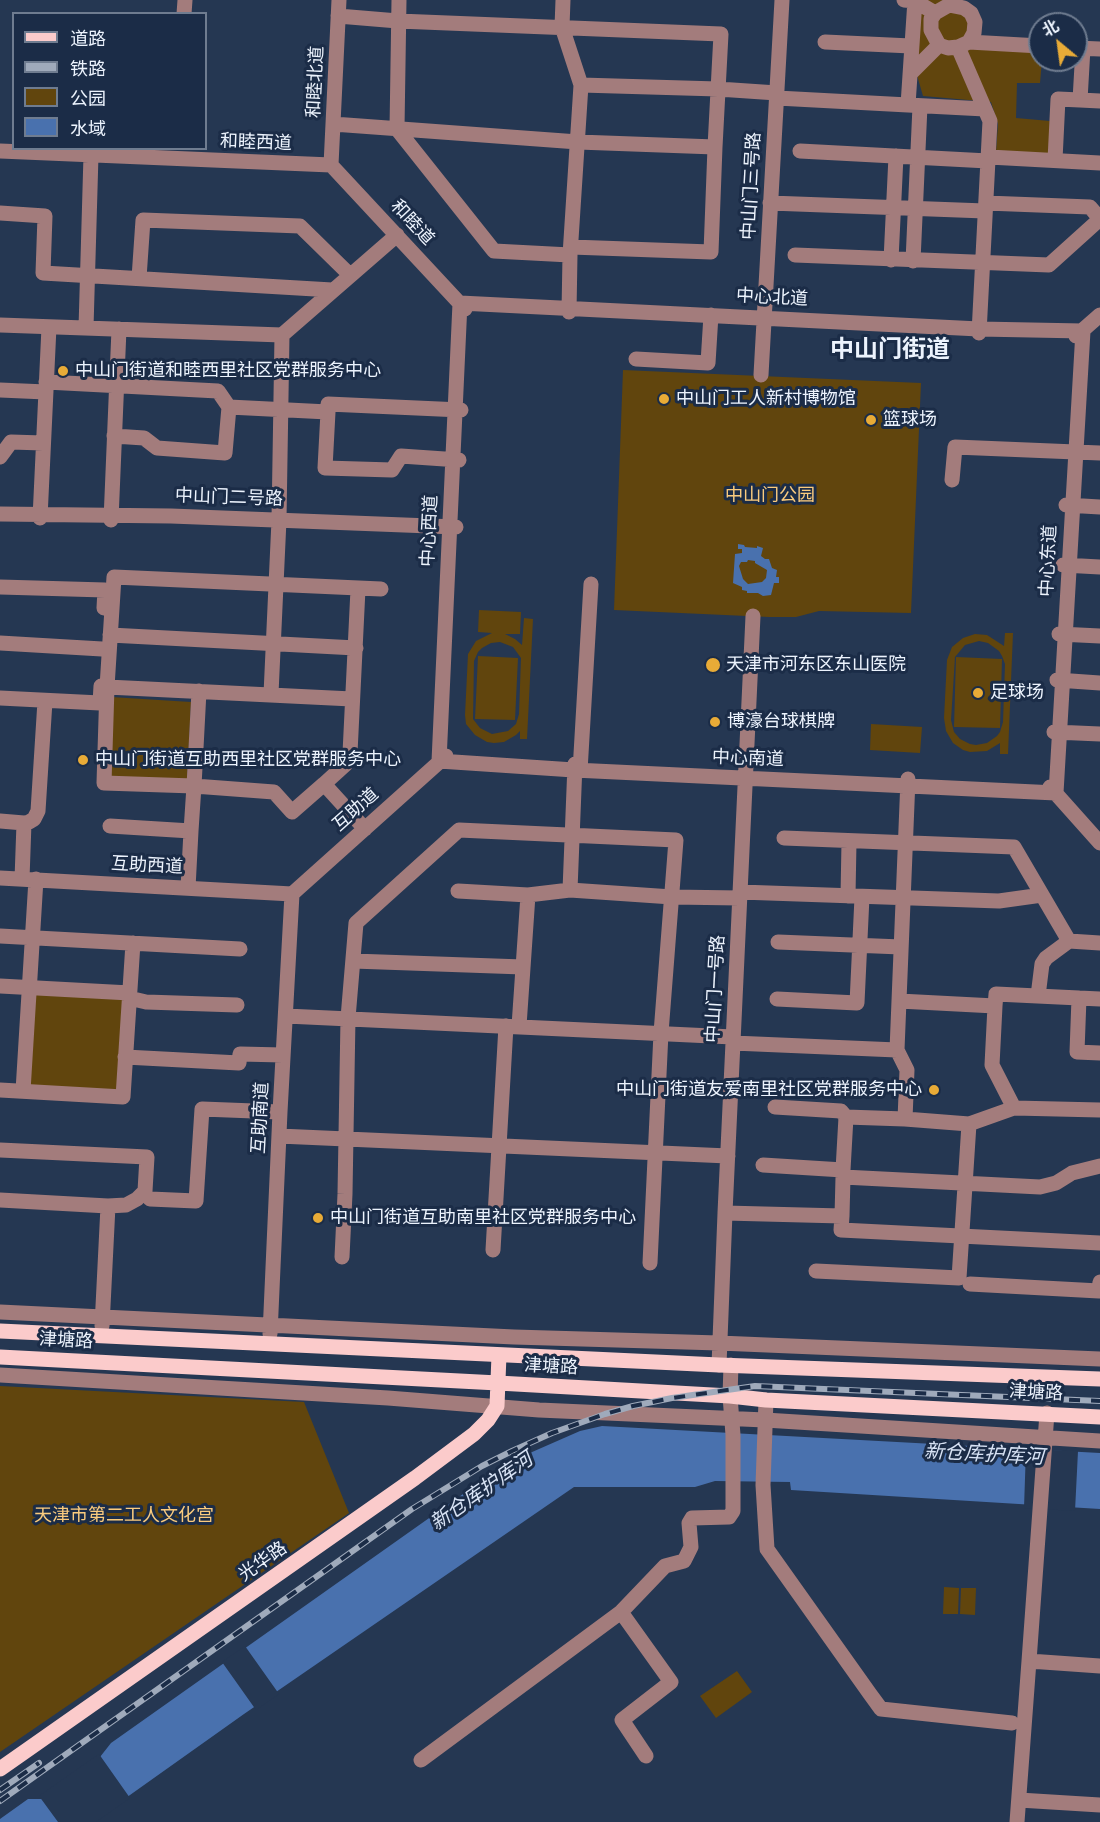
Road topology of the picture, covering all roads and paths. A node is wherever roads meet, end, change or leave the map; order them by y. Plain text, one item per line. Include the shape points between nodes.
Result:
1 (339, 0) edge
2 (399, 0) edge
3 (563, 0) edge
4 (782, 0) edge
5 (904, 0) edge
6 (915, 0) edge
7 (956, 3) edge
8 (935, 13) junction
9 (338, 16) junction
10 (398, 21) junction
11 (562, 27) junction
12 (825, 42) dead end
13 (964, 44) junction
14 (939, 45) junction
15 (911, 46) junction
16 (1028, 46) edge
17 (1079, 72) edge
18 (910, 74) junction
19 (581, 85) junction
20 (718, 89) junction
21 (777, 95) junction
22 (1080, 100) junction
23 (1100, 101) edge
24 (914, 106) junction
25 (985, 109) junction
26 (333, 124) junction
27 (397, 129) junction
28 (578, 142) junction
29 (715, 147) junction
30 (0, 151) edge
31 (801, 151) dead end
32 (91, 154) junction
33 (178, 154) edge
34 (896, 156) junction
35 (918, 157) junction
36 (989, 159) junction
37 (1055, 160) junction
38 (1100, 163) edge
39 (331, 165) junction
40 (770, 203) junction
41 (986, 207) junction
42 (893, 208) junction
43 (915, 209) junction
44 (0, 213) edge
45 (1100, 219) edge
46 (397, 236) junction
47 (571, 251) junction
48 (795, 255) dead end
49 (891, 260) junction
50 (913, 261) junction
51 (982, 263) junction
52 (350, 275) junction
53 (87, 276) junction
54 (139, 278) junction
55 (332, 290) junction
56 (462, 306) junction
57 (569, 310) junction
58 (1100, 315) edge
59 (711, 318) junction
60 (764, 320) junction
61 (0, 325) edge
62 (49, 327) junction
63 (86, 328) junction
64 (119, 329) junction
65 (979, 331) junction
66 (1079, 334) junction
67 (282, 335) junction
68 (636, 359) dead end
69 (761, 375) dead end
70 (116, 386) junction
71 (46, 387) junction
72 (0, 390) edge
73 (229, 407) junction
74 (280, 410) junction
75 (458, 410) junction
76 (328, 412) junction
77 (114, 436) junction
78 (43, 443) junction
79 (1072, 451) junction
80 (1100, 453) edge
81 (0, 457) edge
82 (456, 460) junction
83 (952, 480) dead end
84 (1069, 505) junction
85 (1100, 507) edge
86 (0, 514) edge
87 (40, 515) junction
88 (111, 517) junction
89 (0, 519) edge
90 (279, 522) junction
91 (453, 530) junction
92 (1100, 562) edge
93 (1066, 563) junction
94 (1100, 567) edge
95 (591, 584) dead end
96 (276, 585) junction
97 (0, 587) edge
98 (358, 589) junction
99 (381, 589) dead end
100 (753, 616) dead end
101 (1061, 634) junction
102 (111, 635) junction
103 (1100, 636) edge
104 (273, 642) junction
105 (0, 644) edge
106 (356, 648) junction
107 (102, 649) junction
108 (1059, 680) junction
109 (1100, 683) edge
110 (107, 687) junction
111 (199, 691) junction
112 (271, 694) junction
113 (0, 698) edge
114 (352, 699) junction
115 (45, 701) junction
116 (1056, 732) junction
117 (1100, 734) edge
118 (442, 758) junction
119 (577, 767) junction
120 (746, 775) junction
121 (907, 782) junction
122 (324, 784) junction
123 (194, 786) junction
124 (1053, 789) junction
125 (0, 821) edge
126 (24, 823) junction
127 (111, 826) dead end
128 (365, 829) junction
129 (191, 831) junction
130 (573, 835) junction
131 (784, 838) dead end
132 (849, 842) junction
133 (906, 842) junction
134 (1100, 843) edge
135 (0, 878) edge
136 (29, 879) junction
137 (188, 888) junction
138 (570, 890) junction
139 (458, 891) dead end
140 (292, 894) junction
141 (528, 895) junction
142 (740, 895) junction
143 (1042, 895) junction
144 (672, 897) junction
145 (855, 897) junction
146 (903, 899) junction
147 (0, 936) edge
148 (32, 937) junction
149 (1069, 941) junction
150 (778, 942) dead end
151 (133, 943) junction
152 (1100, 943) edge
153 (859, 945) junction
154 (901, 946) junction
155 (240, 949) dead end
156 (353, 961) junction
157 (523, 967) junction
158 (0, 986) edge
159 (29, 987) junction
160 (130, 996) junction
161 (1038, 996) junction
162 (1079, 998) junction
163 (777, 999) dead end
164 (1100, 999) edge
165 (898, 1001) junction
166 (237, 1005) dead end
167 (995, 1006) junction
168 (286, 1016) junction
169 (348, 1018) junction
170 (513, 1026) junction
171 (661, 1033) junction
172 (733, 1040) junction
173 (897, 1050) junction
174 (1100, 1053) edge
175 (283, 1055) junction
176 (125, 1057) junction
177 (0, 1090) edge
178 (23, 1091) junction
179 (775, 1107) dead end
180 (1014, 1108) junction
181 (1100, 1110) edge
182 (280, 1112) junction
183 (846, 1117) junction
184 (905, 1119) junction
185 (969, 1124) junction
186 (279, 1136) junction
187 (346, 1140) junction
188 (498, 1146) junction
189 (0, 1150) edge
190 (656, 1153) junction
191 (728, 1156) junction
192 (763, 1165) dead end
193 (1100, 1166) edge
194 (843, 1174) junction
195 (965, 1184) junction
196 (150, 1199) dead end
197 (0, 1200) edge
198 (108, 1206) junction
199 (725, 1213) junction
200 (842, 1216) junction
201 (962, 1237) junction
202 (1100, 1243) edge
203 (494, 1250) dead end
204 (342, 1257) dead end
205 (650, 1263) dead end
206 (816, 1271) dead end
207 (1100, 1282) edge
208 (970, 1284) dead end
209 (0, 1312) edge
210 (103, 1317) junction
211 (271, 1325) junction
212 (0, 1330) edge
213 (101, 1335) junction
214 (719, 1343) junction
215 (270, 1344) junction
216 (499, 1355) junction
217 (0, 1357) edge
218 (1100, 1359) edge
219 (725, 1365) junction
220 (0, 1375) edge
221 (1100, 1379) edge
222 (498, 1383) junction
223 (730, 1396) junction
224 (766, 1400) junction
225 (497, 1406) junction
226 (1047, 1413) junction
227 (1100, 1416) edge
228 (732, 1419) junction
229 (765, 1420) junction
230 (1046, 1437) junction
231 (1100, 1441) edge
232 (621, 1612) junction
233 (1029, 1661) junction
234 (1100, 1666) edge
235 (1011, 1723) dead end
236 (646, 1756) dead end
237 (421, 1760) dead end
238 (0, 1769) edge
239 (1018, 1800) junction
240 (1100, 1805) edge
241 (1017, 1822) edge

1 - 9 street, 和睦北道
2 - 10 street
3 - 11 street
4 - 21 street, 中山门三号路
5 - 6 street
6 - 8 street
6 - 15 street
7 - 8 street
7 - 13 street via 971,13 975,22 974,33
8 - 14 street via 931,30
9 - 10 street
9 - 26 street, 和睦北道
10 - 11 street
10 - 27 street
11 - 19 street
11 - 20 street via 721,33
12 - 15 street
13 - 14 street via 948,48
13 - 16 street
13 - 25 street
14 - 18 street
15 - 18 street
17 - 22 street
18 - 24 street
19 - 20 street
19 - 28 street
20 - 21 street
20 - 29 street
21 - 24 street
21 - 40 street, 中山门三号路
22 - 23 street
22 - 37 street via 1058,99
24 - 25 street
24 - 35 street
25 - 36 street via 990,122
26 - 27 street
26 - 39 street, 和睦北道
27 - 28 street
27 - 47 street via 494,251
28 - 29 street
28 - 47 street
29 - 47 street via 711,252
30 - 32 street, 和睦西道
31 - 34 street
32 - 33 street, 和睦西道
32 - 53 street
33 - 39 street, 和睦西道
34 - 35 street
34 - 42 street
35 - 36 street
35 - 43 street
36 - 37 street
36 - 41 street
37 - 38 street
39 - 46 street, 和睦道
40 - 42 street
40 - 60 street, 中山门三号路
41 - 43 street
41 - 45 street via 1090,207
41 - 51 street
42 - 43 street
42 - 49 street
43 - 50 street
44 - 53 street via 45,216 43,273
45 - 51 street via 1049,266
46 - 52 street
46 - 56 street, 和睦道
47 - 57 street
48 - 49 street
49 - 50 street
50 - 51 street
51 - 65 street
52 - 54 street via 300,226 143,220
52 - 55 street
53 - 54 street
53 - 63 street
54 - 55 street
55 - 67 street
56 - 57 street, 中心北道
56 - 75 street, 中心西道
57 - 59 street, 中心北道
58 - 66 street
59 - 60 street, 中心北道
59 - 68 street via 708,363
60 - 65 street, 中心北道
60 - 69 street, 中山门三号路
61 - 62 street
62 - 63 street
62 - 71 street
63 - 64 street
64 - 67 street
64 - 70 street
65 - 66 street, 中心北道
66 - 79 street, 中心东道
67 - 74 street
70 - 71 street
70 - 73 street via 218,391
70 - 77 street
71 - 72 street
71 - 78 street
73 - 74 street
73 - 77 street via 225,453 157,448 144,438
74 - 76 street
74 - 90 street
75 - 76 street via 328,404
75 - 82 street, 中心西道
76 - 82 street via 325,468 392,470 401,456
77 - 88 street
78 - 81 street via 11,442
78 - 87 street
79 - 80 street
79 - 83 street via 955,447
79 - 84 street, 中心东道
82 - 91 street, 中心西道
84 - 85 street
84 - 93 street, 中心东道
86 - 87 street, 中山门二号路
87 - 88 street, 中山门二号路
87 - 89 street, 中山门二号路
88 - 90 street, 中山门二号路
90 - 91 street, 中山门二号路
90 - 96 street
91 - 118 street, 中心西道
92 - 93 street
93 - 94 street
93 - 101 street, 中心东道
95 - 119 street
96 - 98 street
96 - 102 street via 114,577
96 - 104 street
97 - 107 street via 105,590
98 - 99 street
98 - 106 street
100 - 120 street, 中山门一号路
101 - 103 street
101 - 108 street, 中心东道
102 - 104 street
102 - 110 street
104 - 106 street
104 - 112 street
105 - 107 street
106 - 114 street
107 - 115 street via 100,703
108 - 109 street
108 - 116 street, 中心东道
110 - 111 street
110 - 123 street via 104,783
111 - 112 street
111 - 123 street
112 - 114 street
113 - 115 street
114 - 122 street via 348,759
115 - 126 street via 38,811 34,819
116 - 117 street
116 - 124 street, 中心东道
118 - 119 street, 中心南道
118 - 128 street, 互助道
119 - 120 street, 中心南道
119 - 130 street
120 - 121 street, 中心南道
120 - 142 street, 中山门一号路
121 - 124 street, 中心南道
121 - 133 street
122 - 123 street via 292,812 274,792
122 - 128 street
123 - 129 street
124 - 134 street
125 - 126 street
126 - 136 street
127 - 129 street
128 - 140 street, 互助道
129 - 137 street
130 - 138 street
130 - 144 street via 676,840
130 - 156 street via 459,830 356,923
131 - 132 street
132 - 133 street
132 - 145 street
133 - 143 street via 1014,847
133 - 146 street
135 - 136 street, 互助西道
136 - 137 street, 互助西道
136 - 148 street
137 - 140 street, 互助西道
138 - 141 street
138 - 144 street
139 - 141 street
140 - 168 street, 互助南道
141 - 157 street
142 - 144 street
142 - 145 street
142 - 172 street, 中山门一号路
143 - 146 street via 999,901
143 - 149 street
144 - 171 street
145 - 146 street
145 - 153 street
146 - 154 street
147 - 148 street
148 - 151 street
148 - 159 street
149 - 152 street
149 - 161 street via 1042,964
150 - 153 street
151 - 155 street
151 - 160 street
153 - 154 street
153 - 163 street via 857,1003
154 - 165 street
156 - 157 street
156 - 169 street
157 - 170 street
158 - 159 street
159 - 160 street
159 - 178 street
160 - 166 street via 146,1002
160 - 176 street
161 - 162 street
161 - 167 street via 996,994
162 - 164 street
162 - 174 street via 1077,1052
165 - 167 street
165 - 173 street
167 - 180 street via 992,1065
168 - 169 street
168 - 175 street, 互助南道
169 - 170 street
169 - 187 street
170 - 171 street
170 - 188 street
171 - 172 street
171 - 190 street
172 - 173 street
172 - 191 street, 中山门一号路
173 - 184 street via 907,1070
175 - 176 street via 240,1054 239,1063
175 - 182 street, 互助南道
176 - 178 street via 123,1097
177 - 178 street
179 - 183 street via 841,1111
180 - 181 street
180 - 185 street
182 - 186 street, 互助南道
182 - 196 street via 202,1109 196,1201
183 - 184 street
183 - 194 street
184 - 185 street
185 - 195 street
186 - 187 street
186 - 211 street, 互助南道
187 - 188 street
187 - 204 street
188 - 190 street
188 - 203 street
189 - 198 street via 147,1157 145,1191 126,1205
190 - 191 street
190 - 205 street
191 - 199 street, 中山门一号路
192 - 194 street
193 - 195 street via 1040,1187
194 - 195 street
194 - 200 street
195 - 201 street
197 - 198 street
198 - 210 street
199 - 200 street
199 - 214 street, 中山门一号路
200 - 201 street via 841,1230
201 - 202 street
201 - 206 street via 959,1278
207 - 208 street via 1099,1291
209 - 210 street
210 - 211 street
210 - 213 street
211 - 214 street
211 - 215 street, 互助南道
212 - 213 main road, 津塘路
213 - 215 main road, 津塘路
214 - 218 street
214 - 219 street, 中山门一号路
215 - 216 main road, 津塘路
216 - 219 main road, 津塘路
216 - 222 main road
217 - 222 main road, 津塘路
219 - 221 main road, 津塘路
219 - 223 street, 中山门一号路
220 - 225 street
222 - 223 main road, 津塘路
222 - 225 main road
223 - 224 main road, 津塘路
223 - 228 street, 中山门一号路
224 - 226 main road, 津塘路
224 - 229 street
225 - 228 street
225 - 238 main road, 光华路 via 474,1434 415,1478
226 - 227 main road, 津塘路
226 - 230 street
228 - 229 street
228 - 232 street, 中山门一号路 via 733,1511 729,1516 692,1518 691,1547 684,1561 664,1566
229 - 230 street
229 - 235 street via 763,1485 767,1549 881,1708
230 - 231 street
230 - 233 street
232 - 236 street via 671,1682 622,1720
232 - 237 street
233 - 234 street
233 - 239 street
239 - 240 street
239 - 241 street

